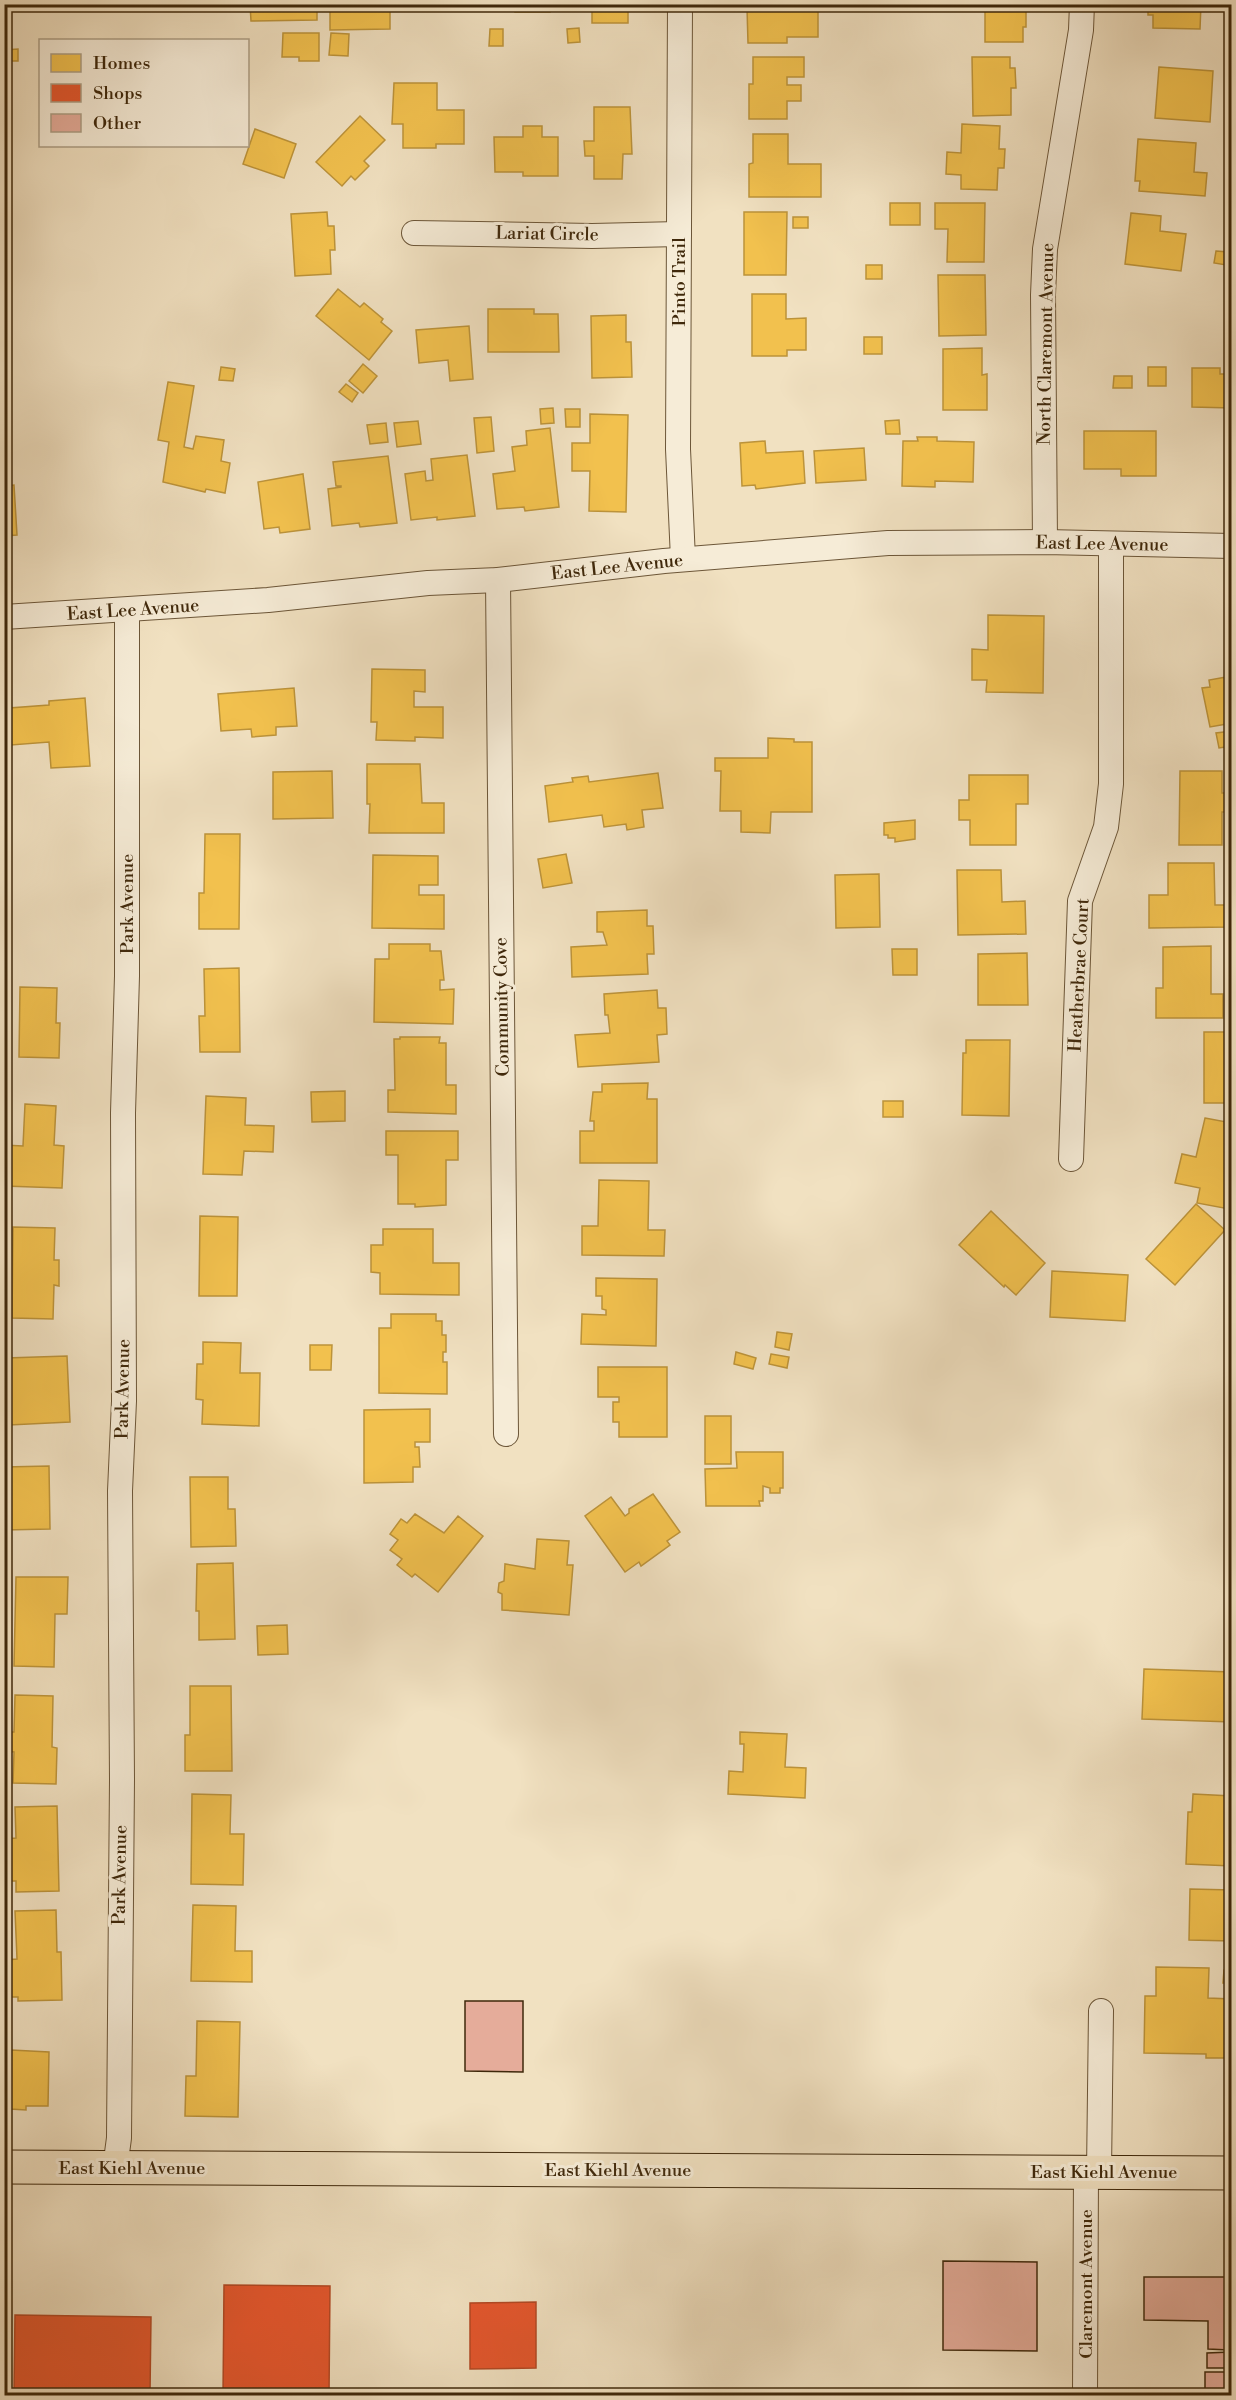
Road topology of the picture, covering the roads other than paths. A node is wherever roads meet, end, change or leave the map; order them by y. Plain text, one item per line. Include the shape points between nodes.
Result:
1 (680, 4) edge
2 (1082, 4) edge
3 (414, 233) dead end
4 (680, 234) junction
5 (1046, 542) junction
6 (1111, 544) junction
7 (1232, 546) edge
8 (683, 559) junction
9 (498, 580) junction
10 (127, 611) junction
11 (4, 617) edge
12 (1071, 1159) dead end
13 (506, 1434) dead end
14 (1101, 2011) dead end
15 (4, 2167) edge
16 (115, 2168) junction
17 (1093, 2172) junction
18 (1232, 2173) edge
19 (1085, 2396) edge

1 - 4 street, Pinto Trail
2 - 5 street, North Claremont Avenue via 1045,249
3 - 4 street, Lariat Circle
4 - 8 street, Pinto Trail via 678,449
5 - 6 street, East Lee Avenue
5 - 8 street, East Lee Avenue via 888,543
6 - 7 street, East Lee Avenue
6 - 12 street, Heatherbrae Court via 1111,784 1106,827 1080,901
8 - 9 street, East Lee Avenue
9 - 10 street, East Lee Avenue
9 - 13 street, Community Cove
10 - 11 street, East Lee Avenue
10 - 16 street, Park Avenue via 124,1401 120,1491 122,1779 119,2138
14 - 17 street, Claremont Avenue
15 - 16 main road, East Kiehl Avenue
16 - 17 main road, East Kiehl Avenue
17 - 18 main road, East Kiehl Avenue
17 - 19 street, Claremont Avenue

